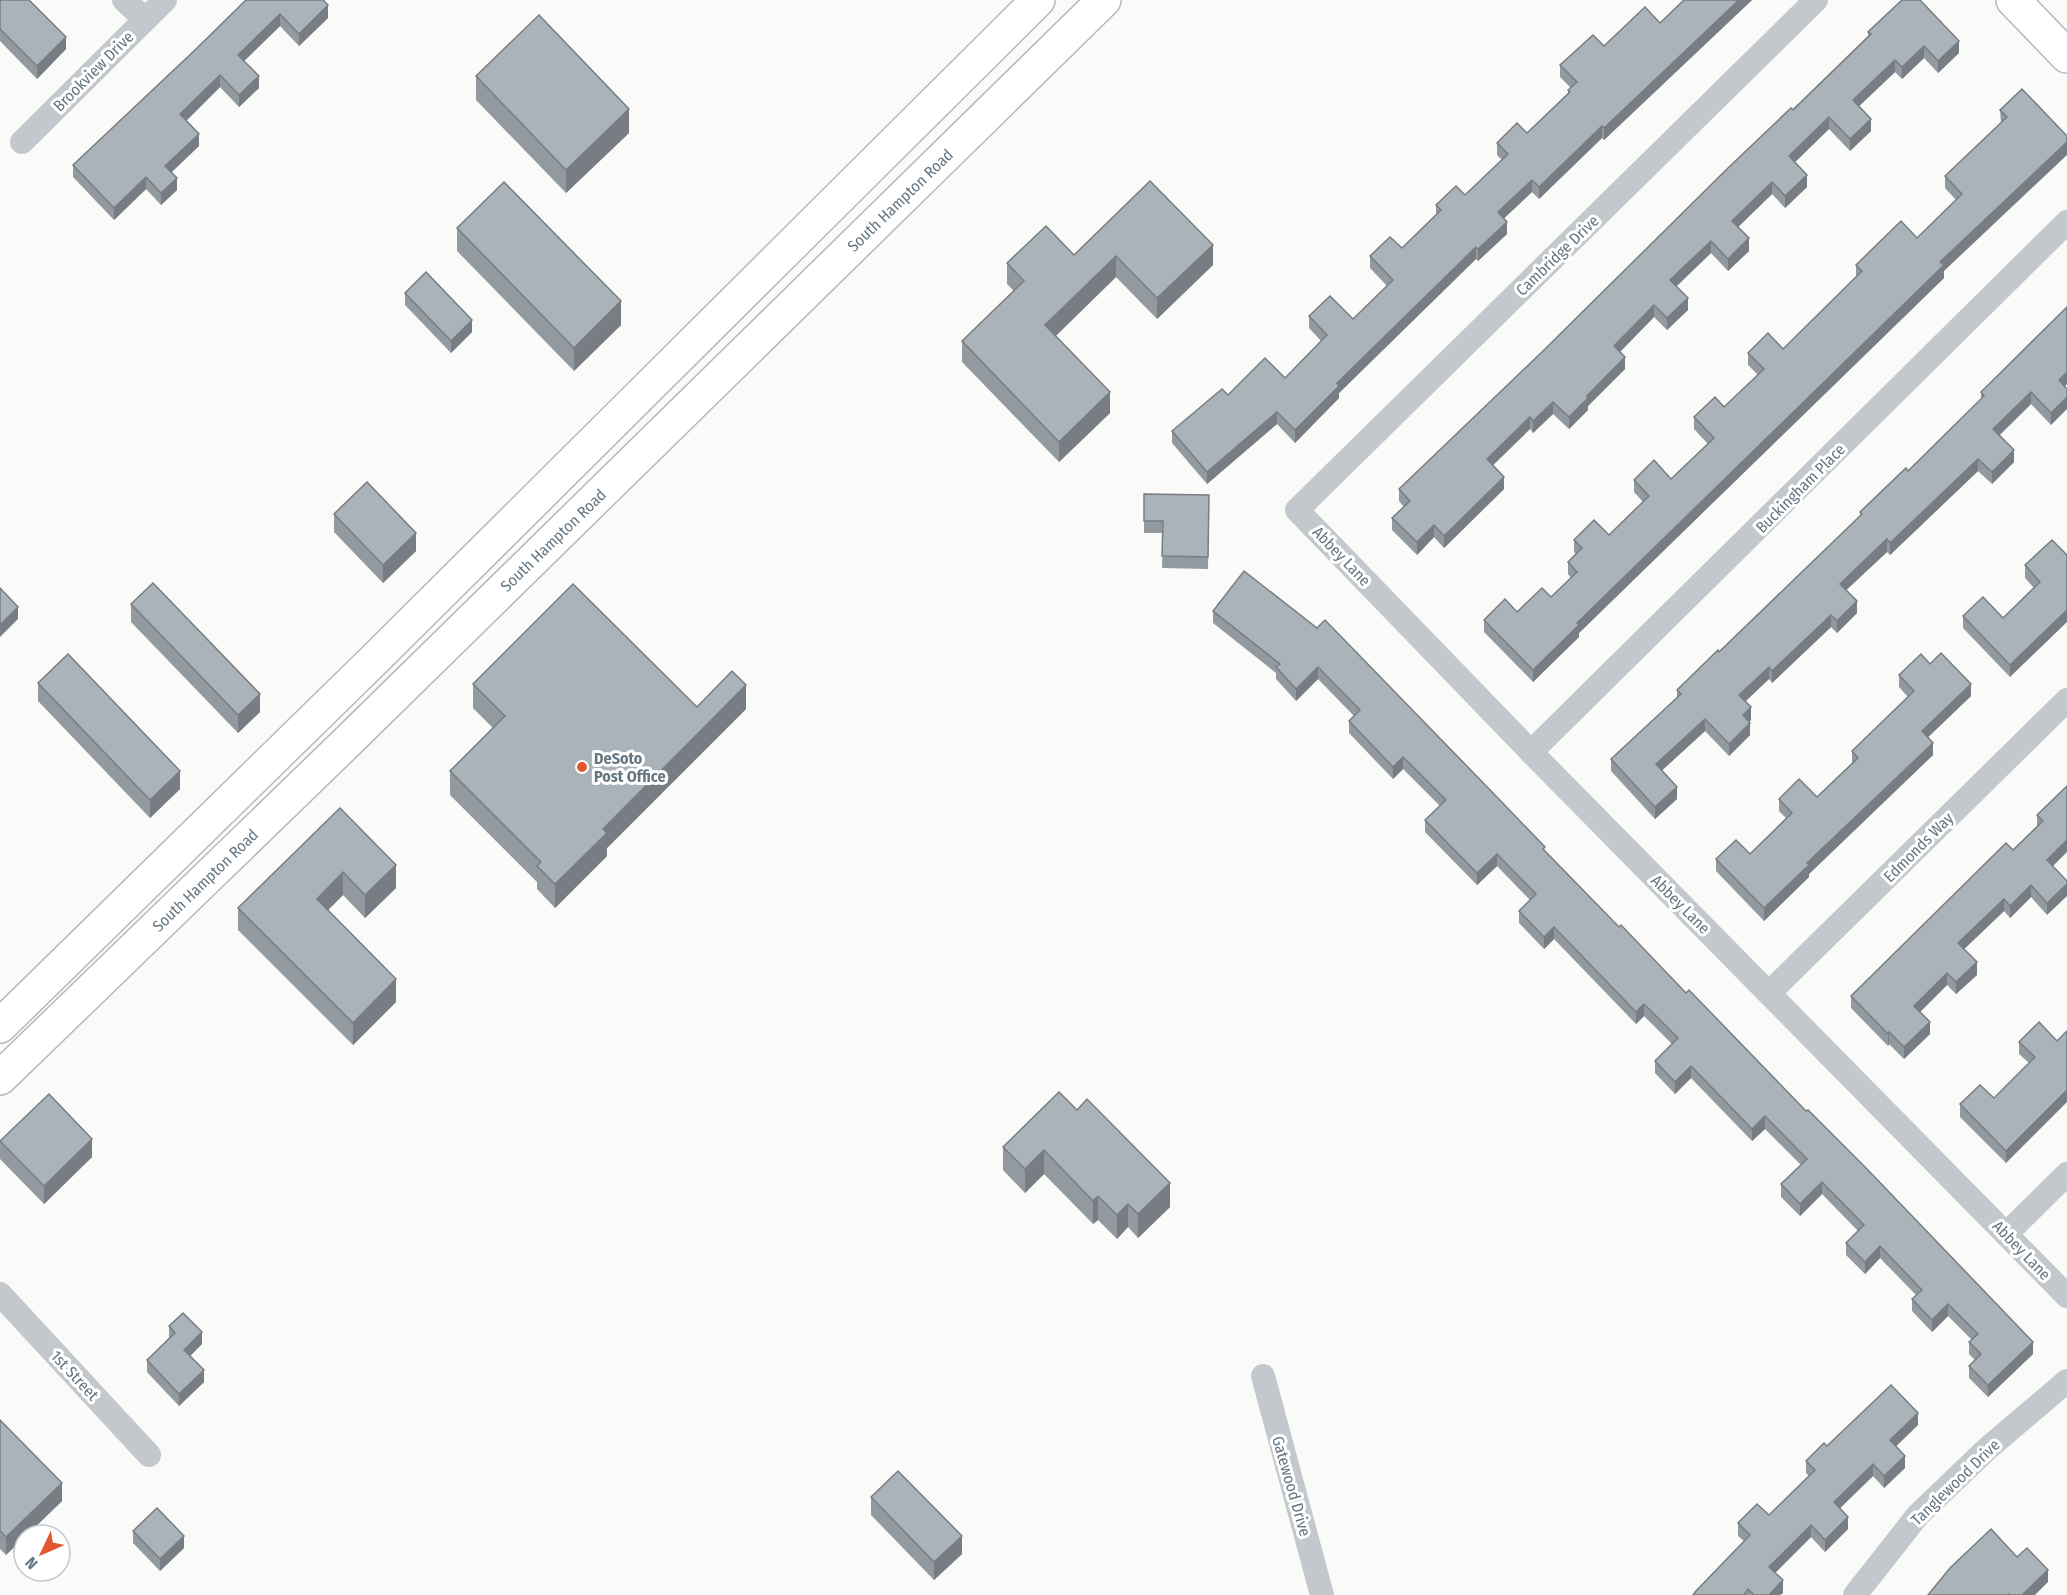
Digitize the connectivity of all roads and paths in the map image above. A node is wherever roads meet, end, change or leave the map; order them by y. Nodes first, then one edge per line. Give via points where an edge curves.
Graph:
1 (123, 0) edge
2 (165, 0) edge
3 (1038, 0) edge
4 (1104, 0) edge
5 (1816, 0) edge
6 (2013, 0) edge
7 (145, 19) junction
8 (2067, 56) edge
9 (22, 142) dead end
10 (2067, 222) edge
11 (760, 276) junction
12 (790, 308) junction
13 (601, 434) junction
14 (631, 464) junction
15 (1297, 510) joint
16 (2067, 700) edge
17 (316, 717) junction
18 (344, 745) junction
19 (1532, 752) junction
20 (166, 864) junction
21 (193, 892) junction
22 (1769, 993) junction
23 (0, 1026) edge
24 (0, 1078) edge
25 (2067, 1174) edge
26 (2006, 1234) junction
27 (0, 1294) edge
28 (2067, 1296) edge
29 (1263, 1377) dead end
30 (2067, 1381) edge
31 (149, 1455) dead end
32 (1322, 1595) edge
33 (1855, 1595) edge

1 - 7 street
2 - 7 street, Brookview Drive
3 - 11 main road
4 - 12 main road, South Hampton Road
5 - 15 street, Cambridge Drive
6 - 8 main road
7 - 9 street, Brookview Drive
10 - 19 street, Buckingham Place
11 - 12 main road
11 - 13 main road
12 - 14 main road, South Hampton Road
13 - 14 main road
13 - 17 main road
14 - 18 main road, South Hampton Road
15 - 19 street, Abbey Lane
16 - 22 street, Edmonds Way
17 - 18 main road
17 - 20 main road
18 - 21 main road, South Hampton Road
19 - 22 street, Abbey Lane
20 - 21 main road
20 - 23 main road
21 - 24 main road, South Hampton Road
22 - 26 street, Abbey Lane
25 - 26 street
26 - 28 street, Abbey Lane
27 - 31 street, 1st Street
29 - 32 street, Gatewood Drive
30 - 33 street, Tanglewood Drive via 1918,1515

